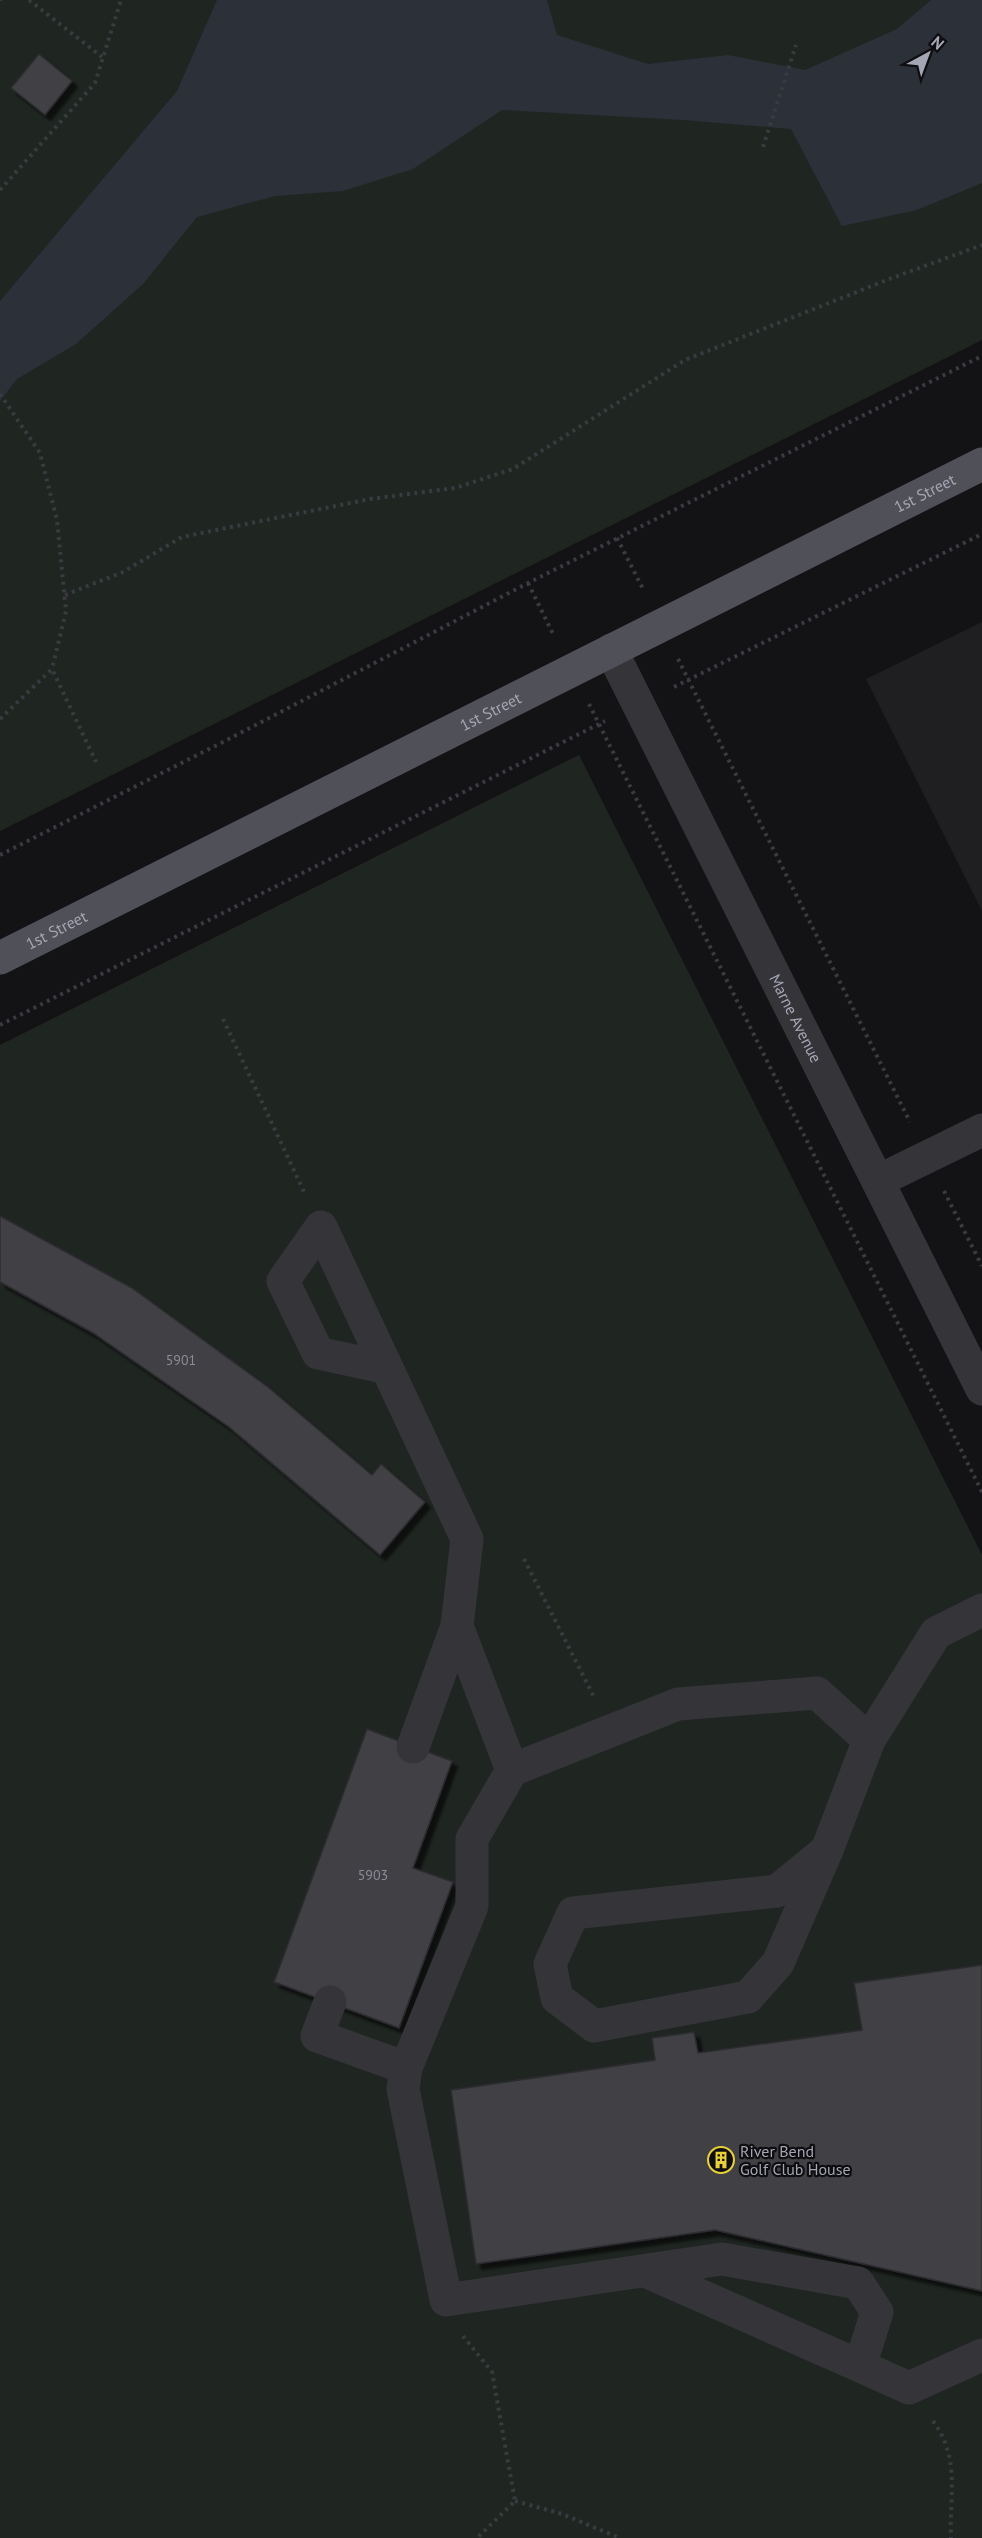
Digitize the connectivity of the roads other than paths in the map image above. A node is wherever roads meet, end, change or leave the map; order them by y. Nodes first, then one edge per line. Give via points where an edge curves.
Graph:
1 (982, 464) edge
2 (611, 650) junction
3 (0, 958) edge
4 (982, 1130) edge
5 (878, 1181) junction
6 (387, 1368) junction
7 (982, 1389) edge
8 (982, 1610) edge
9 (457, 1626) junction
10 (868, 1740) junction
11 (413, 1747) dead end
12 (512, 1770) junction
13 (826, 1850) junction
14 (330, 2002) dead end
15 (406, 2068) junction
16 (645, 2271) junction
17 (982, 2355) edge
18 (860, 2366) junction

1 - 2 main road, 1st Street
2 - 3 main road, 1st Street
2 - 5 street, Marne Avenue
4 - 5 street
5 - 7 street, Marne Avenue
6 - 6 street via 318,1353 283,1281 321,1227
6 - 9 street via 468,1539
8 - 10 street via 936,1633
9 - 11 street
9 - 12 street
10 - 12 street via 817,1693 678,1704
10 - 13 street
12 - 15 street via 472,1839 472,1906
13 - 13 street via 777,1891 573,1913 550,1964 557,1998 594,2026 748,1997 778,1963
14 - 15 street via 317,2036
15 - 16 street via 403,2089 446,2300
16 - 18 street
16 - 18 street via 722,2259 858,2283 877,2312
17 - 18 street via 909,2388

